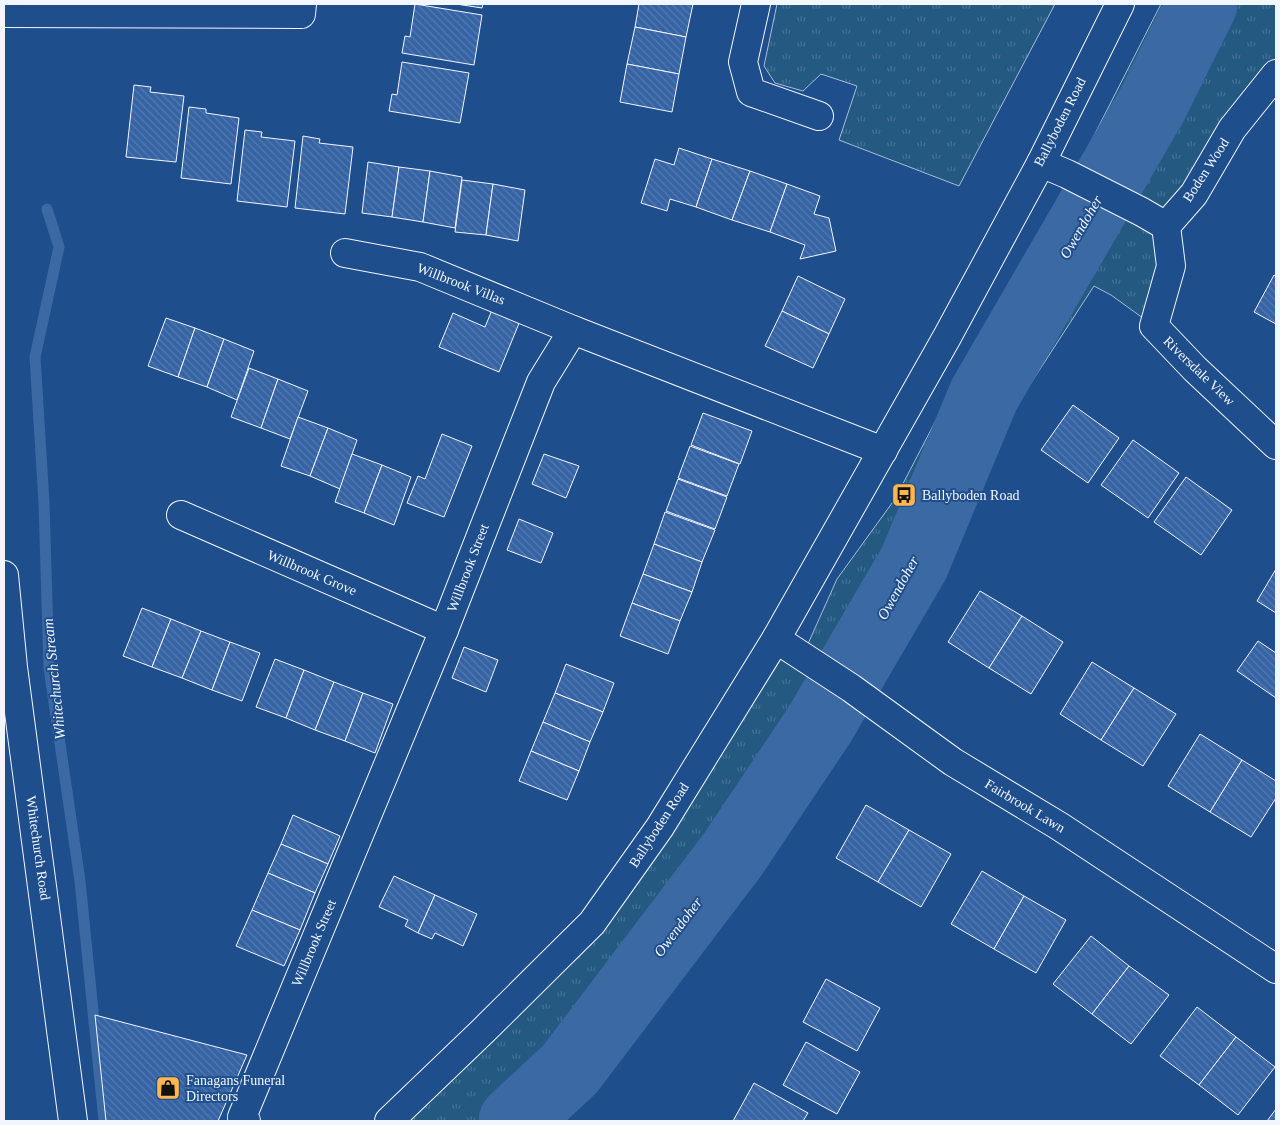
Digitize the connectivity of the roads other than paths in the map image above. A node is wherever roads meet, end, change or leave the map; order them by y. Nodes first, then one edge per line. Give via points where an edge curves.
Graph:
1 (302, 4) edge
2 (756, 4) edge
3 (1120, 4) edge
4 (4, 13) edge
5 (1276, 74) edge
6 (819, 116) dead end
7 (1041, 163) junction
8 (1166, 226) junction
9 (345, 253) dead end
10 (573, 330) junction
11 (1276, 445) edge
12 (884, 451) junction
13 (181, 516) dead end
14 (4, 575) edge
15 (444, 630) junction
16 (776, 639) junction
17 (1276, 969) edge
18 (243, 1120) edge
19 (73, 1121) edge
20 (389, 1121) edge

1 - 4 street via 301,14
2 - 6 street via 743,62 751,92
3 - 7 street, Ballyboden Road
5 - 8 street, Boden Wood via 1232,129 1194,194
7 - 8 street
7 - 12 street, Ballyboden Road
8 - 11 street, Riversdale View via 1172,266 1154,326
9 - 10 street, Willbrook Villas via 420,266
10 - 12 street
10 - 15 street, Willbrook Street via 541,382
12 - 16 street, Ballyboden Road
13 - 15 street, Willbrook Grove
14 - 19 street, Whitechurch Road via 13,667
15 - 18 street, Willbrook Street
16 - 17 street, Fairbrook Lawn via 953,762 1059,826
16 - 20 street, Ballyboden Road via 660,827 592,924

